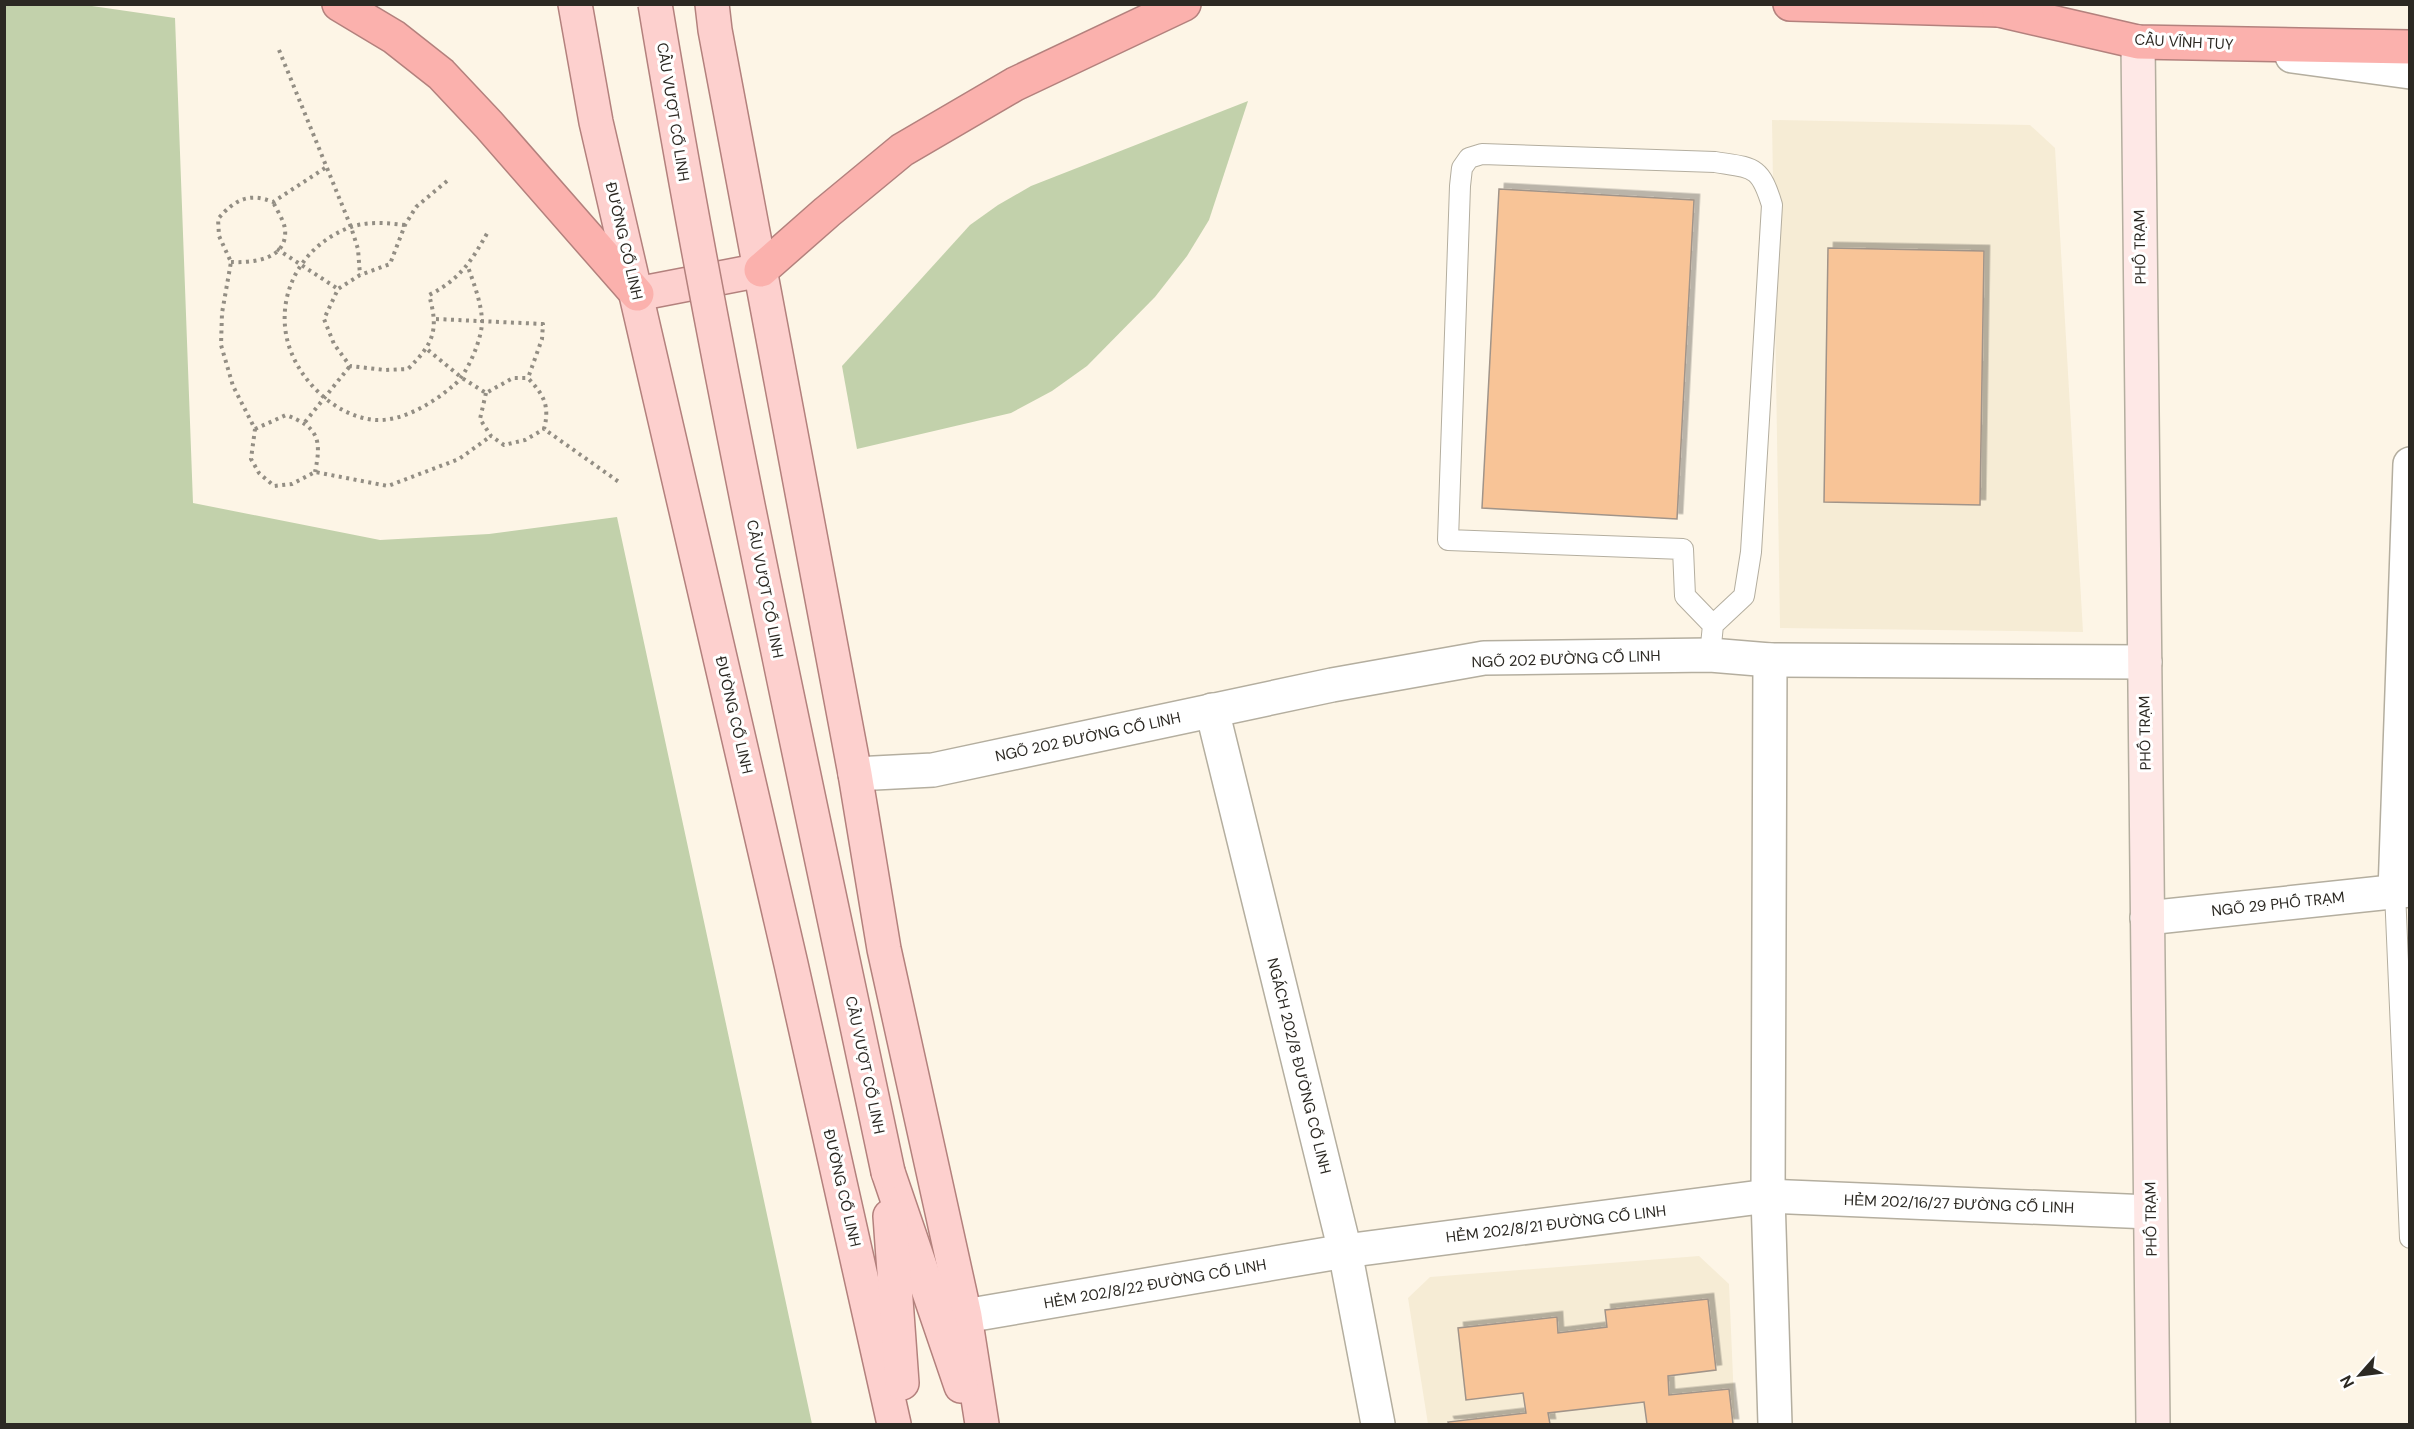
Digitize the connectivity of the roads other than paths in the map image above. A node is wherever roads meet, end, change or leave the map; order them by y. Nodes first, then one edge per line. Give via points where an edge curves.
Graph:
1 (339, 4) edge
2 (575, 4) edge
3 (655, 4) edge
4 (712, 4) edge
5 (1185, 4) edge
6 (1790, 4) edge
7 (2036, 4) edge
8 (1999, 10) junction
9 (2138, 42) junction
10 (2200, 45) junction
11 (2409, 47) edge
12 (2409, 72) edge
13 (761, 270) junction
14 (637, 294) junction
15 (2409, 464) edge
16 (1711, 640) junction
17 (1770, 660) junction
18 (2145, 662) junction
19 (1212, 710) junction
20 (855, 774) junction
21 (2402, 891) edge
22 (2147, 918) junction
23 (888, 1172) junction
24 (1768, 1196) junction
25 (2151, 1212) junction
26 (2409, 1239) edge
27 (1345, 1251) junction
28 (965, 1316) junction
29 (894, 1425) edge
30 (904, 1425) edge
31 (974, 1425) edge
32 (982, 1425) edge
33 (1378, 1425) edge
34 (1775, 1425) edge
35 (2153, 1425) edge

1 - 14 highway via 394,37 441,74
2 - 14 main road, ĐƯỜNG CỔ LINH via 596,122
3 - 23 main road, CẦU VƯỢT CỔ LINH, bridge via 691,221
4 - 13 main road
5 - 13 highway via 1015,84 902,150
6 - 8 highway
7 - 8 highway
8 - 9 highway, CẦU VĨNH TUY
9 - 10 highway, CẦU VĨNH TUY
9 - 18 street, PHỐ TRẠM
10 - 11 highway, CẦU VĨNH TUY
10 - 12 street
13 - 14 main road
13 - 20 main road
14 - 29 main road, ĐƯỜNG CỔ LINH
15 - 21 street
16 - 16 lane via 1744,596 1751,552 1772,205 1765,181 1751,168 1715,162 1482,154 1469,158 1462,168 1460,186 1448,540 1683,549 1685,596
16 - 17 street, NGÕ 202 ĐƯỜNG CỔ LINH
16 - 19 street, NGÕ 202 ĐƯỜNG CỔ LINH via 1484,658
17 - 18 street, NGÕ 202 ĐƯỜNG CỔ LINH
17 - 24 street
18 - 22 street, PHỐ TRẠM
19 - 20 street, NGÕ 202 ĐƯỜNG CỔ LINH via 933,770
19 - 27 street, NGÁCH 202/8 ĐƯỜNG CỔ LINH
20 - 28 main road via 884,949
21 - 22 street, NGÕ 29 PHỐ TRẠM
21 - 26 lane
22 - 25 street, PHỐ TRẠM
23 - 30 main road, CẦU VƯỢT CỔ LINH
23 - 31 main road, CẦU VƯỢT CỔ LINH
24 - 25 street, HẺM 202/16/27 ĐƯỜNG CỔ LINH
24 - 27 street, HẺM 202/8/21 ĐƯỜNG CỔ LINH
24 - 34 street
25 - 35 street, PHỐ TRẠM
27 - 28 street, HẺM 202/8/22 ĐƯỜNG CỔ LINH
27 - 33 street, NGÁCH 202/8 ĐƯỜNG CỔ LINH
28 - 32 main road

